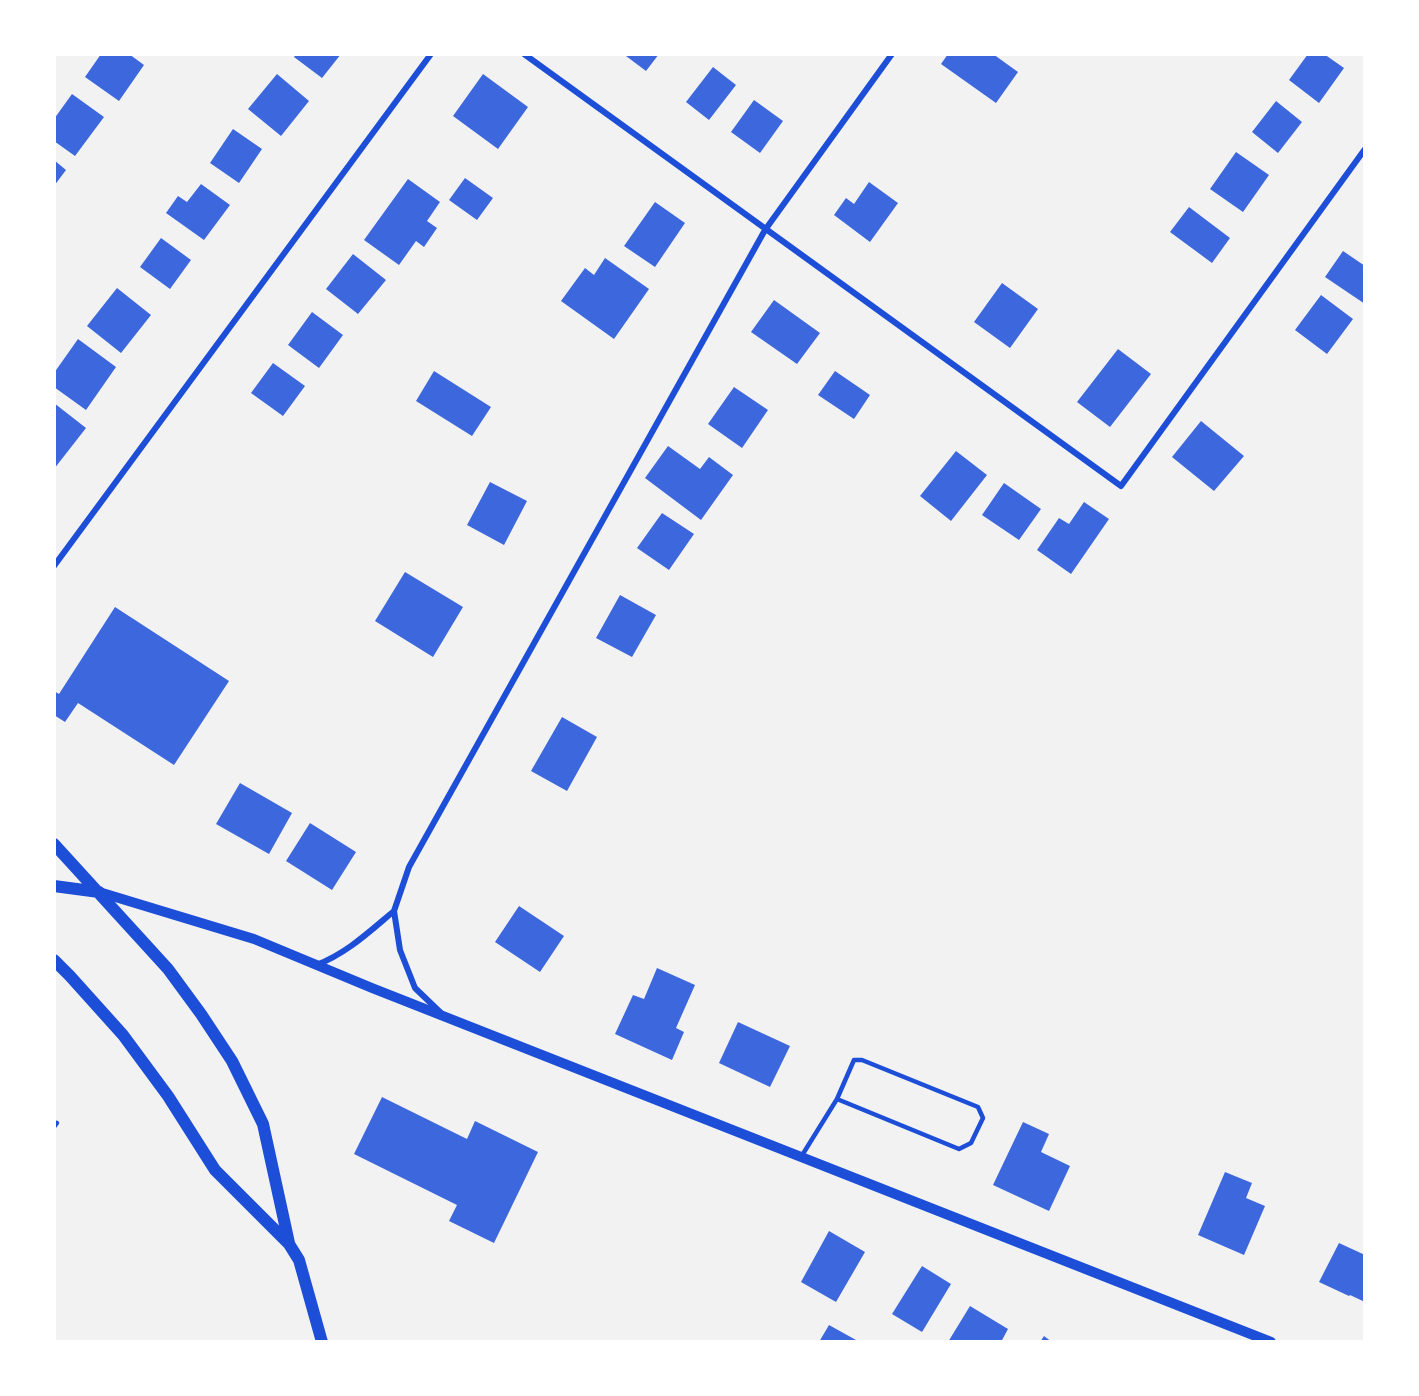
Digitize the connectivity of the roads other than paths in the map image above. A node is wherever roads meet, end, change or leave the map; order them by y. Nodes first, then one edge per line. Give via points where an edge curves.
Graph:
1 (431, 54) edge
2 (524, 54) edge
3 (892, 54) edge
4 (1365, 149) edge
5 (765, 230) junction
6 (54, 566) edge
7 (54, 844) edge
8 (54, 886) edge
9 (99, 892) junction
10 (394, 911) junction
11 (54, 960) edge
12 (316, 965) junction
13 (445, 1016) junction
14 (837, 1099) junction
15 (801, 1157) junction
16 (289, 1244) junction
17 (322, 1342) edge
18 (1271, 1342) edge

1 - 6 street
2 - 5 street
3 - 5 street
4 - 5 street via 1121,486
5 - 10 street via 409,867
7 - 9 main road
8 - 9 main road
9 - 12 street via 254,939
9 - 16 main road via 168,969 232,1061 264,1124
10 - 12 street via 358,941
10 - 13 street via 400,950 415,988
11 - 16 main road via 123,1035 215,1170
12 - 13 street
13 - 15 street
14 - 14 lane via 959,1149 970,1143 983,1118 978,1107 862,1060 855,1060 851,1066
14 - 15 lane
15 - 18 street
16 - 17 main road via 299,1260

